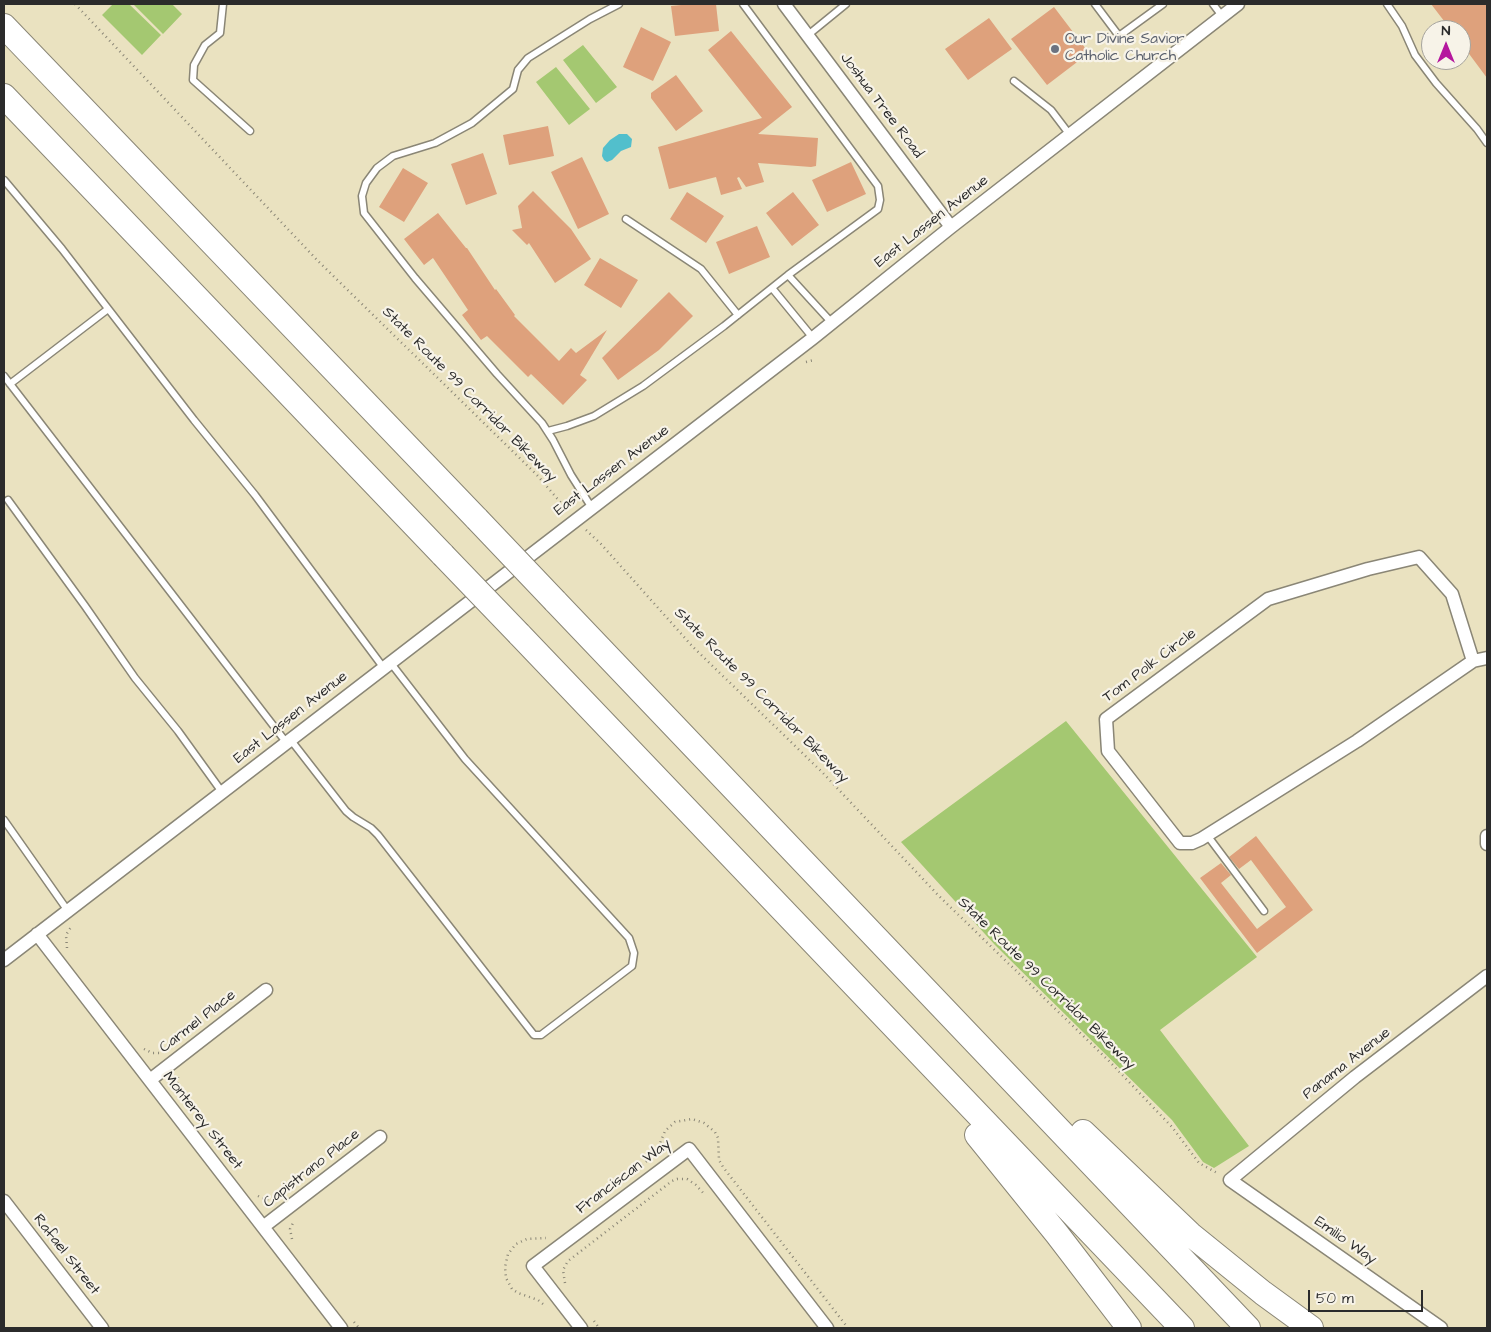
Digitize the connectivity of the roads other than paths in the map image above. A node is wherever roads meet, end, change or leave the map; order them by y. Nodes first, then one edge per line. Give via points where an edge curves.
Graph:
1 (223, 4) edge
2 (619, 4) edge
3 (744, 4) edge
4 (784, 4) edge
5 (846, 4) edge
6 (1095, 4) edge
7 (1163, 4) edge
8 (1213, 4) edge
9 (1238, 4) edge
10 (1387, 4) edge
11 (1222, 16) junction
12 (4, 26) edge
13 (808, 35) junction
14 (1014, 81) dead end
15 (4, 96) edge
16 (250, 131) dead end
17 (1070, 135) junction
18 (1487, 143) edge
19 (4, 180) edge
20 (626, 218) dead end
21 (951, 227) junction
22 (788, 275) junction
23 (772, 288) junction
24 (108, 309) junction
25 (738, 314) junction
26 (832, 323) junction
27 (813, 338) junction
28 (4, 376) edge
29 (10, 384) junction
30 (548, 431) junction
31 (8, 500) dead end
32 (592, 508) junction
33 (1487, 658) edge
34 (1473, 661) junction
35 (387, 665) junction
36 (288, 741) junction
37 (222, 792) junction
38 (4, 820) edge
39 (1207, 835) junction
40 (1487, 836) edge
41 (1487, 844) edge
42 (68, 911) junction
43 (1264, 911) dead end
44 (37, 934) junction
45 (4, 960) edge
46 (1487, 976) edge
47 (266, 990) dead end
48 (912, 1047) junction
49 (1009, 1076) junction
50 (150, 1080) junction
51 (380, 1137) dead end
52 (1230, 1180) joint
53 (4, 1201) edge
54 (263, 1227) junction
55 (102, 1328) edge
56 (341, 1328) edge
57 (580, 1328) edge
58 (827, 1328) edge
59 (1129, 1328) edge
60 (1182, 1328) edge
61 (1248, 1328) edge
62 (1311, 1328) edge
63 (1441, 1328) edge

1 - 16 lane via 220,33 205,45 194,65 192,80
2 - 30 lane via 590,18 528,58 518,70 513,89 472,123 435,143 393,156 377,168 366,183 362,196 364,213 415,278
3 - 22 lane via 878,186 878,209
4 - 13 street, Joshua Tree Road
5 - 13 lane
6 - 7 lane via 1119,36
8 - 11 lane
9 - 11 street, East Lassen Avenue
10 - 18 lane via 1420,62
11 - 17 street, East Lassen Avenue
12 - 49 highway, bridge
13 - 21 street, Joshua Tree Road
14 - 17 lane via 1051,110
15 - 48 highway, bridge
17 - 21 street, East Lassen Avenue
19 - 24 lane
20 - 25 lane via 701,268
21 - 26 street, East Lassen Avenue
22 - 23 lane
22 - 26 lane
23 - 25 lane
23 - 27 lane
24 - 29 lane
24 - 35 lane
25 - 30 lane via 643,386 594,416
26 - 27 street, East Lassen Avenue
27 - 32 street, East Lassen Avenue
28 - 29 lane
29 - 36 lane
30 - 32 lane
31 - 37 lane via 135,678
32 - 35 street, East Lassen Avenue
33 - 34 street, Tom Polk Circle
34 - 39 street, Tom Polk Circle via 1357,740
34 - 39 street, Tom Polk Circle via 1452,594 1419,557 1268,599 1106,719 1108,751 1180,843 1192,843
35 - 36 street, East Lassen Avenue
35 - 36 lane via 465,759 628,938 634,952 632,966 541,1035 534,1035 378,835 346,811
36 - 37 street, East Lassen Avenue
37 - 42 street, East Lassen Avenue
38 - 42 lane
39 - 43 lane
40 - 41 street
42 - 44 street, East Lassen Avenue
44 - 45 street, East Lassen Avenue
44 - 50 street, Monterey Street
46 - 52 street, Panama Avenue via 1355,1077
47 - 50 street, Carmel Place
48 - 59 highway
48 - 60 highway
49 - 61 highway
49 - 62 highway via 1031,1082 1190,1234
50 - 54 street, Monterey Street
51 - 54 street, Capistrano Place
52 - 63 street, Emilio Way
53 - 55 street, Rafael Street
54 - 56 street, Monterey Street
57 - 58 street, Franciscan Way via 533,1266 689,1149

